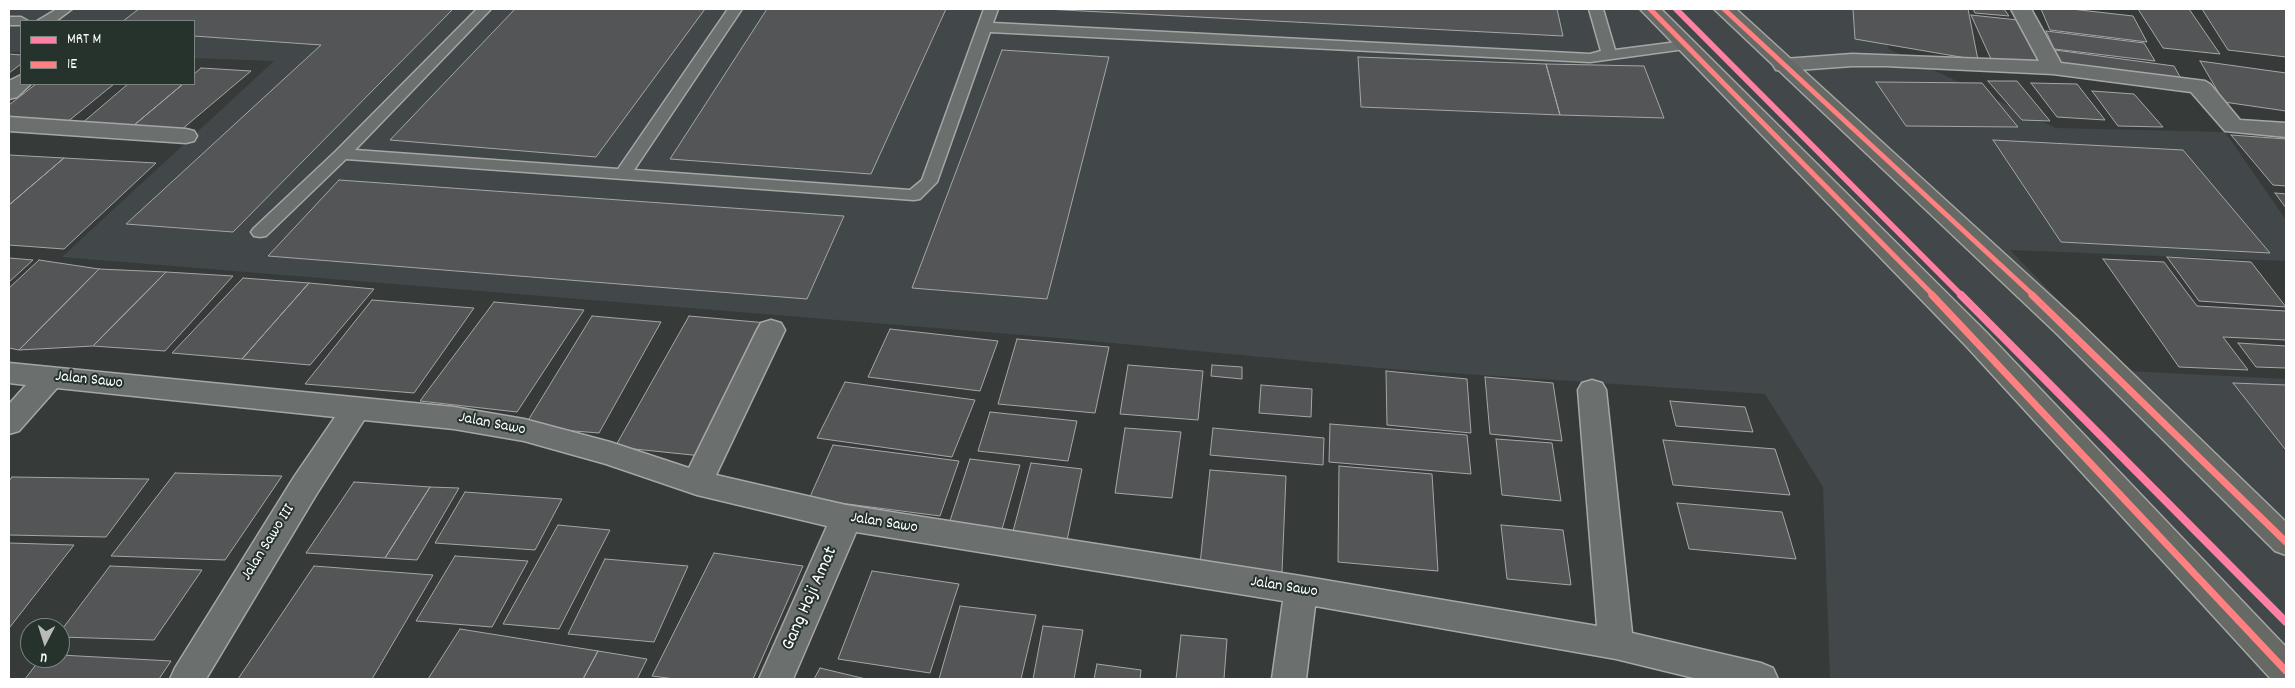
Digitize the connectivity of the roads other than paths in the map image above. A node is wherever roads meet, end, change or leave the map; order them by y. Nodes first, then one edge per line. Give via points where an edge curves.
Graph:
1 (65, 9) edge
2 (484, 9) edge
3 (735, 9) edge
4 (991, 9) edge
5 (1596, 9) edge
6 (1650, 9) edge
7 (1724, 9) edge
8 (2021, 9) edge
9 (47, 20) edge
10 (984, 27) junction
11 (1685, 45) junction
12 (1606, 55) junction
13 (1784, 65) junction
14 (2053, 68) junction
15 (20, 83) edge
16 (9, 92) edge
17 (9, 124) edge
18 (2286, 130) edge
19 (186, 136) dead end
20 (342, 154) junction
21 (622, 175) junction
22 (260, 232) dead end
23 (771, 330) dead end
24 (9, 373) edge
25 (50, 377) junction
26 (1592, 390) dead end
27 (356, 408) junction
28 (9, 423) edge
29 (698, 483) junction
30 (846, 518) junction
31 (2286, 540) edge
32 (1301, 590) junction
33 (1616, 644) junction
34 (2286, 671) edge
35 (187, 679) edge
36 (776, 679) edge
37 (1289, 679) edge
38 (1761, 679) edge

1 - 9 lane
2 - 20 lane
3 - 21 lane
4 - 10 lane
5 - 12 lane via 1608,46
6 - 11 main road
7 - 13 main road
8 - 14 street
10 - 12 lane via 1590,58
10 - 21 lane via 929,182 914,196
11 - 12 lane
11 - 34 main road via 1977,340
13 - 14 street via 1885,60
13 - 31 main road via 2066,326
14 - 18 street via 2197,86 2233,126
15 - 16 street
17 - 19 street
20 - 21 lane
20 - 22 lane
23 - 29 street
24 - 25 street, Jalan Sawo
25 - 27 street, Jalan Sawo
25 - 28 street
26 - 33 street
27 - 29 street, Jalan Sawo via 454,418 524,430
27 - 35 street, Jalan Sawo III
29 - 30 street, Jalan Sawo
30 - 32 street, Jalan Sawo
30 - 36 street, Gang Haji Amat
32 - 33 street, Jalan Sawo
32 - 37 street
33 - 38 street, Jalan Sawo

